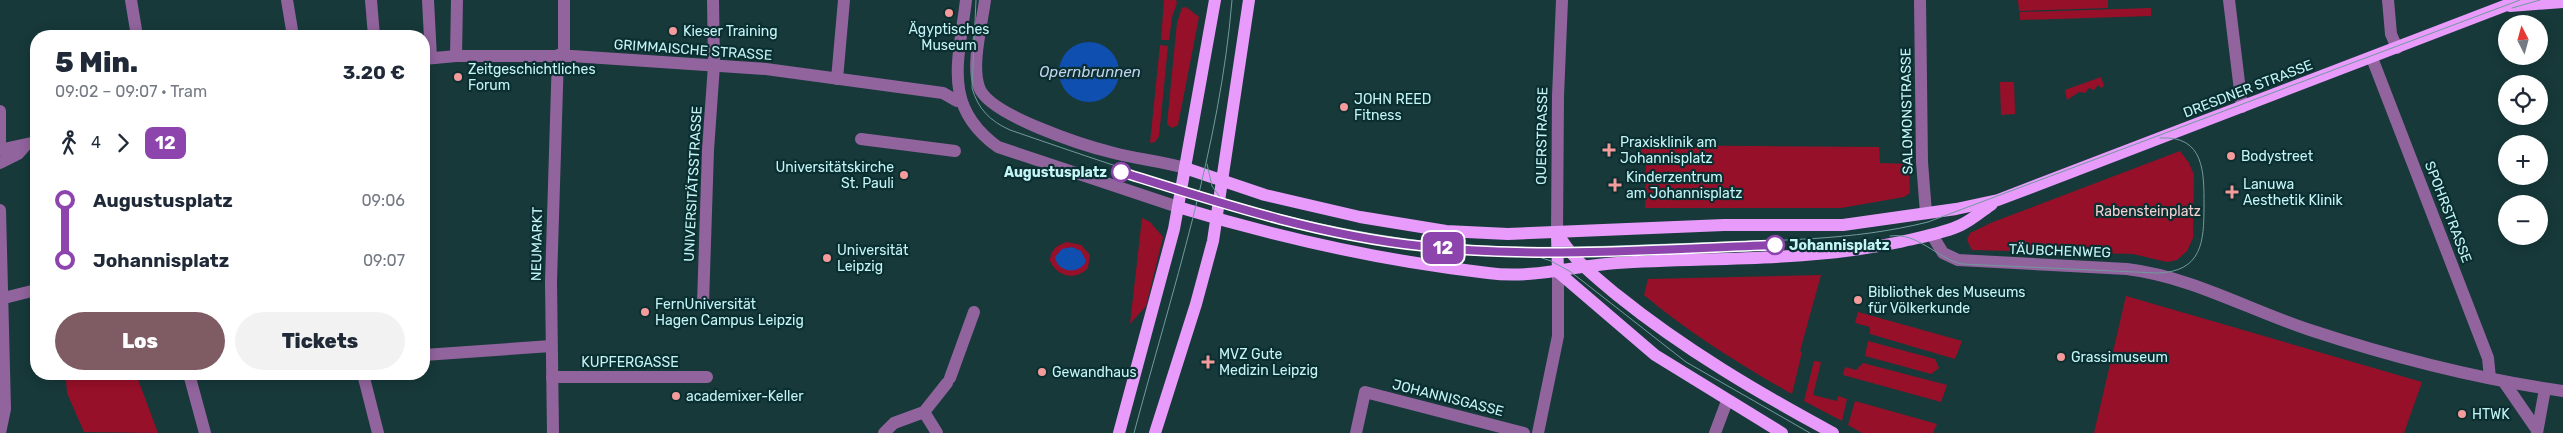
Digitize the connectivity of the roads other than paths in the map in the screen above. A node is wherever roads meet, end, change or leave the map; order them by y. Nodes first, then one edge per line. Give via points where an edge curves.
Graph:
1 (131, 0) edge
2 (287, 0) edge
3 (372, 0) edge
4 (428, 0) edge
5 (457, 0) edge
6 (564, 0) edge
7 (713, 0) edge
8 (844, 0) edge
9 (966, 0) edge
10 (985, 0) edge
11 (1249, 0) edge
12 (1562, 0) edge
13 (1920, 0) edge
14 (2229, 0) edge
15 (2388, 0) edge
16 (2520, 0) edge
17 (2563, 2) edge
18 (1214, 5) edge
19 (2508, 6) junction
20 (136, 30) edge
21 (292, 30) edge
22 (374, 30) edge
23 (428, 30) edge
24 (2397, 48) junction
25 (561, 55) junction
26 (456, 56) junction
27 (430, 58) edge
28 (2372, 58) junction
29 (714, 65) junction
30 (837, 79) junction
31 (957, 101) dead end
32 (2242, 107) junction
33 (0, 111) edge
34 (861, 139) dead end
35 (0, 143) edge
36 (30, 143) edge
37 (30, 144) edge
38 (0, 150) edge
39 (955, 151) dead end
40 (0, 163) edge
41 (1185, 168) junction
42 (1222, 181) junction
43 (1998, 200) junction
44 (1178, 207) junction
45 (0, 210) edge
46 (1927, 217) junction
47 (1216, 218) junction
48 (1557, 232) junction
49 (1932, 235) junction
50 (1585, 268) junction
51 (1558, 272) junction
52 (30, 291) edge
53 (2, 298) edge
54 (703, 304) dead end
55 (974, 312) dead end
56 (551, 346) junction
57 (430, 355) edge
58 (552, 376) junction
59 (707, 377) dead end
60 (2490, 378) junction
61 (191, 380) edge
62 (365, 380) edge
63 (2504, 382) junction
64 (2545, 389) junction
65 (2563, 391) edge
66 (1727, 401) junction
67 (924, 412) junction
68 (2537, 432) edge
69 (0, 433) edge
70 (205, 433) edge
71 (378, 433) edge
72 (553, 433) edge
73 (884, 433) edge
74 (937, 433) edge
75 (1120, 433) edge
76 (1155, 433) edge
77 (1356, 433) edge
78 (1524, 433) edge
79 (1538, 433) edge
80 (1715, 433) edge
81 (1782, 433) edge
82 (1833, 433) edge

1 - 20 street
2 - 21 street
3 - 22 street
4 - 23 street
5 - 26 street
6 - 25 street, NEUMARKT
7 - 29 street, UNIVERSITÄTSSTRASSE
8 - 30 street
9 - 44 street via 958,57 958,93 971,122 998,147
10 - 41 street via 977,72 978,85 985,98 1001,110 1053,133 1114,153
11 - 42 main road
12 - 48 street, QUERSTRASSE
13 - 46 street, SALOMONSTRASSE via 1922,162
14 - 32 street
15 - 24 street
16 - 19 main road, DRESDNER STRASSE
17 - 19 main road, DRESDNER STRASSE
18 - 41 main road
19 - 24 main road, DRESDNER STRASSE
24 - 28 main road, DRESDNER STRASSE
25 - 26 street, GRIMMAISCHE STRASSE
25 - 29 street, GRIMMAISCHE STRASSE
25 - 56 street, NEUMARKT via 556,109
26 - 27 street, GRIMMAISCHE STRASSE
28 - 32 main road, DRESDNER STRASSE
28 - 60 street, SPOHRSTRASSE via 2488,358
29 - 30 street, GRIMMAISCHE STRASSE
29 - 54 street, UNIVERSITÄTSSTRASSE
30 - 31 street, GRIMMAISCHE STRASSE via 943,93
32 - 43 main road, DRESDNER STRASSE
33 - 35 street
34 - 39 street
36 - 38 street
37 - 40 street
41 - 42 main road
41 - 44 main road
42 - 47 main road
42 - 48 main road via 1264,195 1397,225 1475,232
43 - 46 main road, DRESDNER STRASSE
43 - 49 main road, DRESDNER STRASSE via 1962,224
44 - 47 main road
44 - 75 main road
45 - 53 street
46 - 48 main road via 1826,226 1724,225
46 - 49 main road, TÄUBCHENWEG
47 - 51 main road via 1289,238 1417,263 1517,276
47 - 76 main road via 1196,304
48 - 50 main road
48 - 51 main road, QUERSTRASSE
49 - 50 main road, DRESDNER STRASSE via 1818,255 1615,263
49 - 60 street, TÄUBCHENWEG via 1943,253 1958,260 2127,269 2162,275 2308,330 2408,360
50 - 51 main road
50 - 82 main road via 1674,338 1731,377
51 - 66 main road via 1655,355
51 - 79 street via 1557,344
52 - 53 street
53 - 69 street via 5,409
55 - 67 street via 949,380
56 - 57 street
56 - 58 street, NEUMARKT
58 - 59 street, KUPFERGASSE
58 - 72 street, NEUMARKT
60 - 63 street, TÄUBCHENWEG
61 - 70 street
62 - 71 street
63 - 64 street, TÄUBCHENWEG
63 - 68 street
64 - 65 street
64 - 68 street
66 - 80 street
66 - 81 main road
67 - 73 street via 894,423
67 - 74 street
77 - 78 street, JOHANNISGASSE via 1365,392

